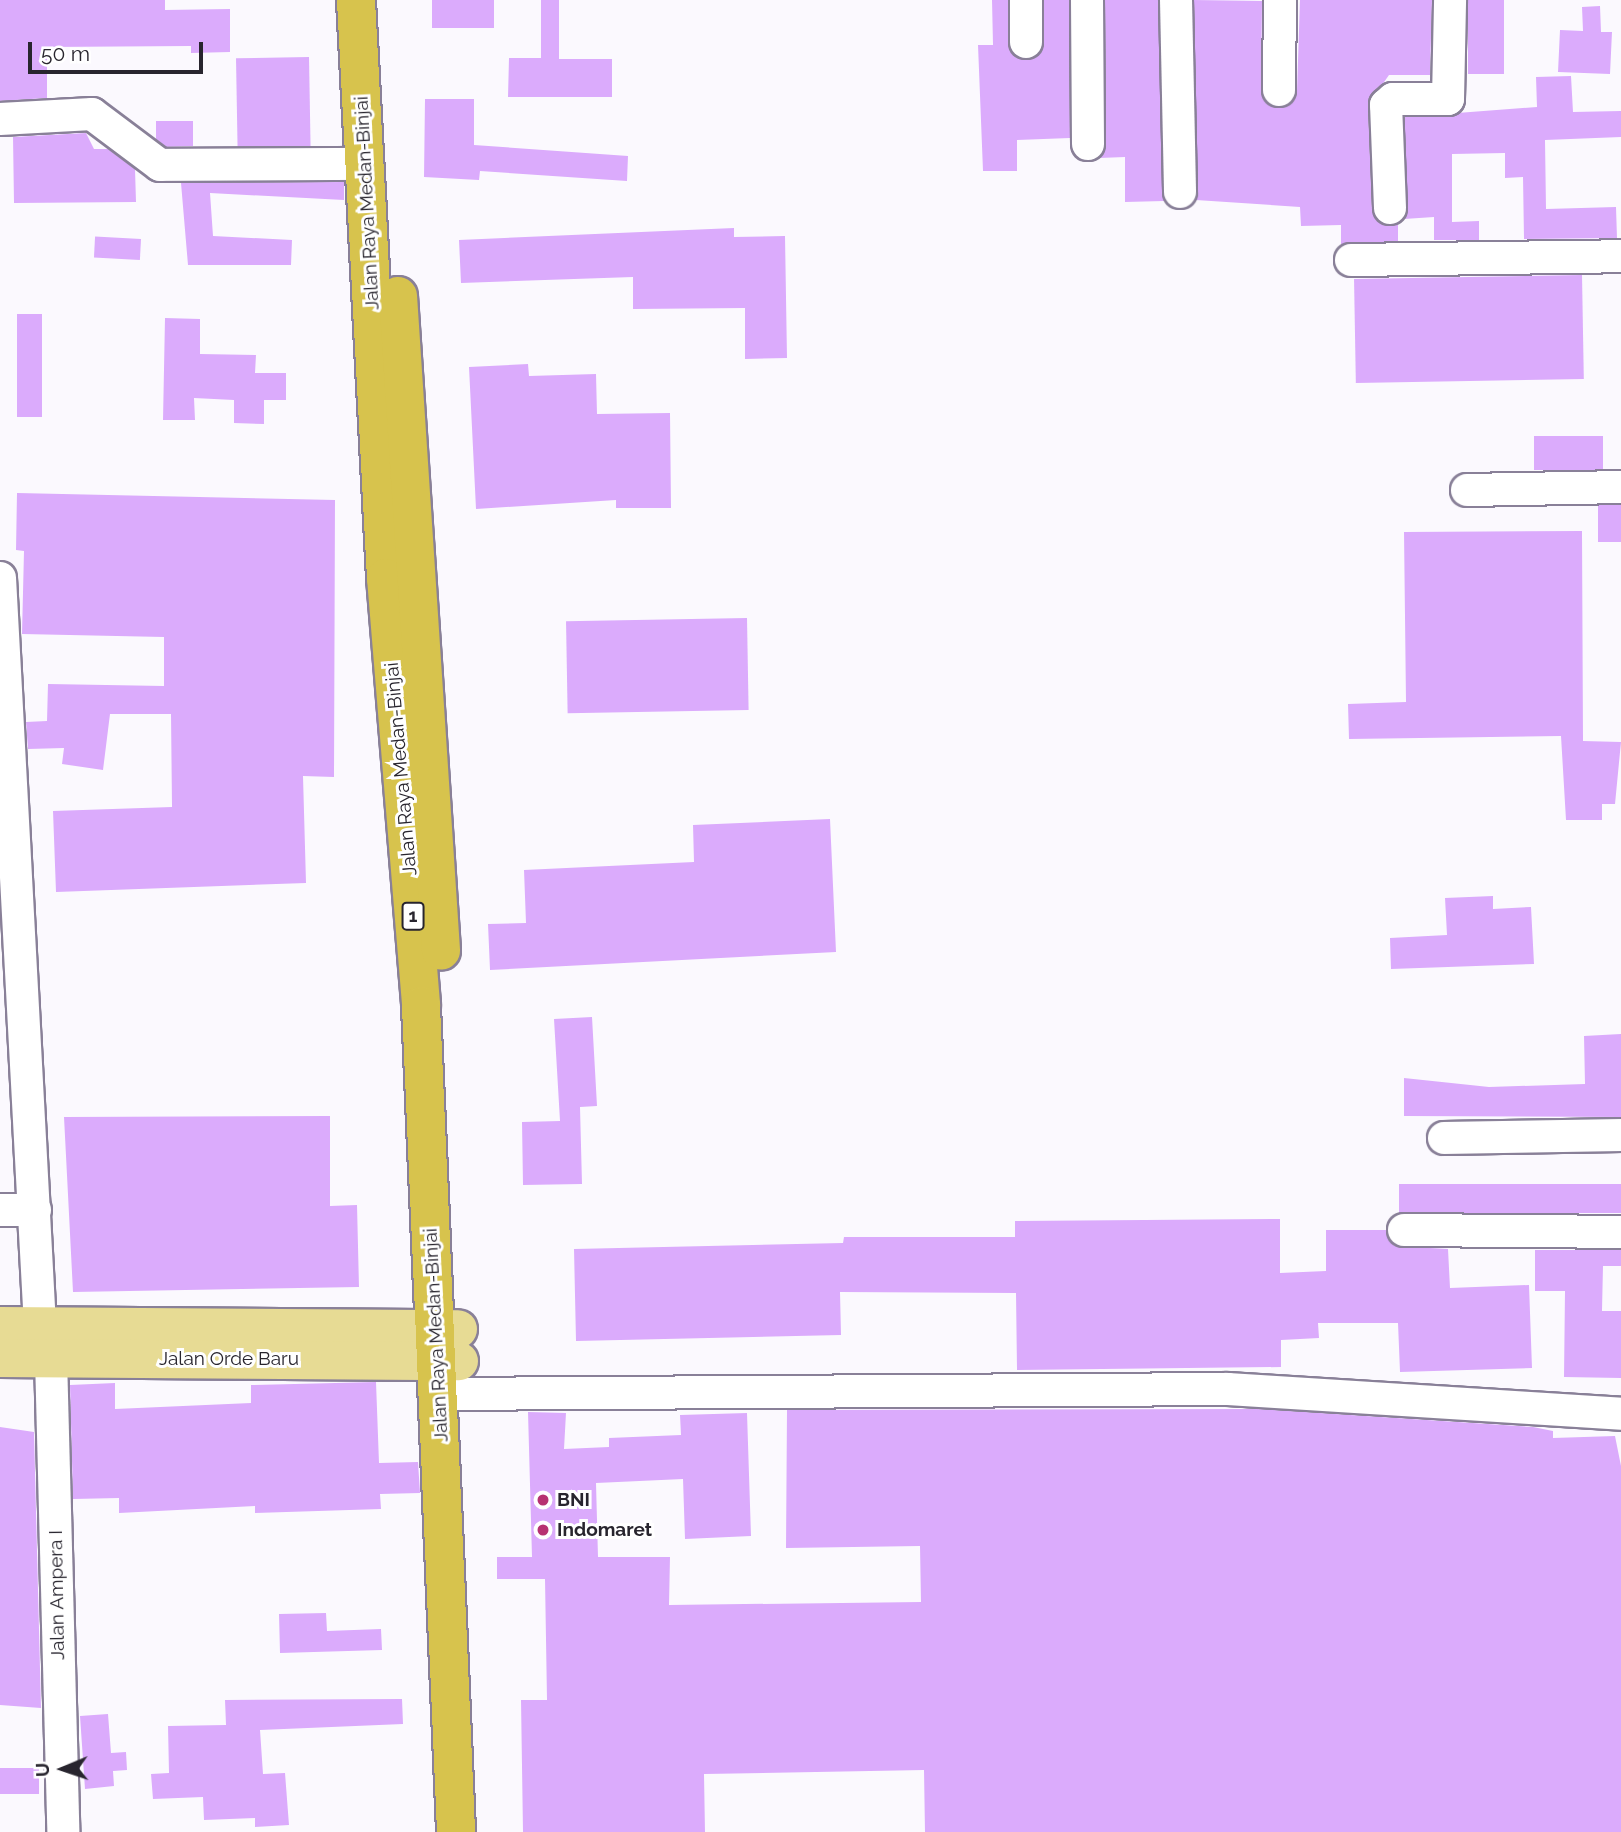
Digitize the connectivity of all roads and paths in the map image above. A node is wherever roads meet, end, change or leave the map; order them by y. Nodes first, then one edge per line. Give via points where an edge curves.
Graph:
1 (356, 0) edge
2 (381, 0) edge
3 (1026, 0) edge
4 (1087, 0) edge
5 (1176, 0) edge
6 (1280, 0) edge
7 (1450, 0) edge
8 (1026, 42) dead end
9 (1279, 90) dead end
10 (0, 120) edge
11 (1087, 144) dead end
12 (373, 146) junction
13 (1180, 192) dead end
14 (1390, 208) dead end
15 (1621, 256) edge
16 (1351, 260) dead end
17 (1621, 487) edge
18 (1467, 490) dead end
19 (0, 578) edge
20 (6, 793) edge
21 (10, 935) edge
22 (13, 1004) edge
23 (1621, 1135) edge
24 (1444, 1138) dead end
25 (0, 1210) edge
26 (35, 1210) junction
27 (1404, 1230) dead end
28 (1621, 1232) edge
29 (0, 1326) edge
30 (46, 1342) junction
31 (0, 1358) edge
32 (448, 1361) junction
33 (1614, 1419) edge
34 (63, 1832) edge
35 (456, 1832) edge
36 (477, 1832) edge

1 - 12 highway, Jalan Raya Medan-Binjai / 1
2 - 12 highway, Jalan Raya Medan-Binjai / 1
3 - 8 street
4 - 11 street
5 - 13 street
6 - 9 street
7 - 14 street via 1448,99 1393,99 1386,105
10 - 12 street via 92,114 160,164
12 - 32 highway, Jalan Raya Medan-Binjai / 1 via 437,865
15 - 16 street
17 - 18 street
19 - 20 street, Jalan Ampera I
20 - 21 street, Jalan Ampera I
21 - 22 street, Jalan Ampera I
22 - 26 street, Jalan Ampera I
23 - 24 street
25 - 26 street
26 - 30 street, Jalan Ampera I
27 - 28 street
29 - 30 main road, Jalan Orde Baru
30 - 31 main road, Jalan Orde Baru
30 - 32 main road, Jalan Orde Baru
30 - 34 street, Jalan Ampera I
32 - 33 street via 1228,1389
32 - 35 highway, Jalan Raya Medan-Binjai / 1
32 - 36 highway, Jalan Raya Medan-Binjai / 1

